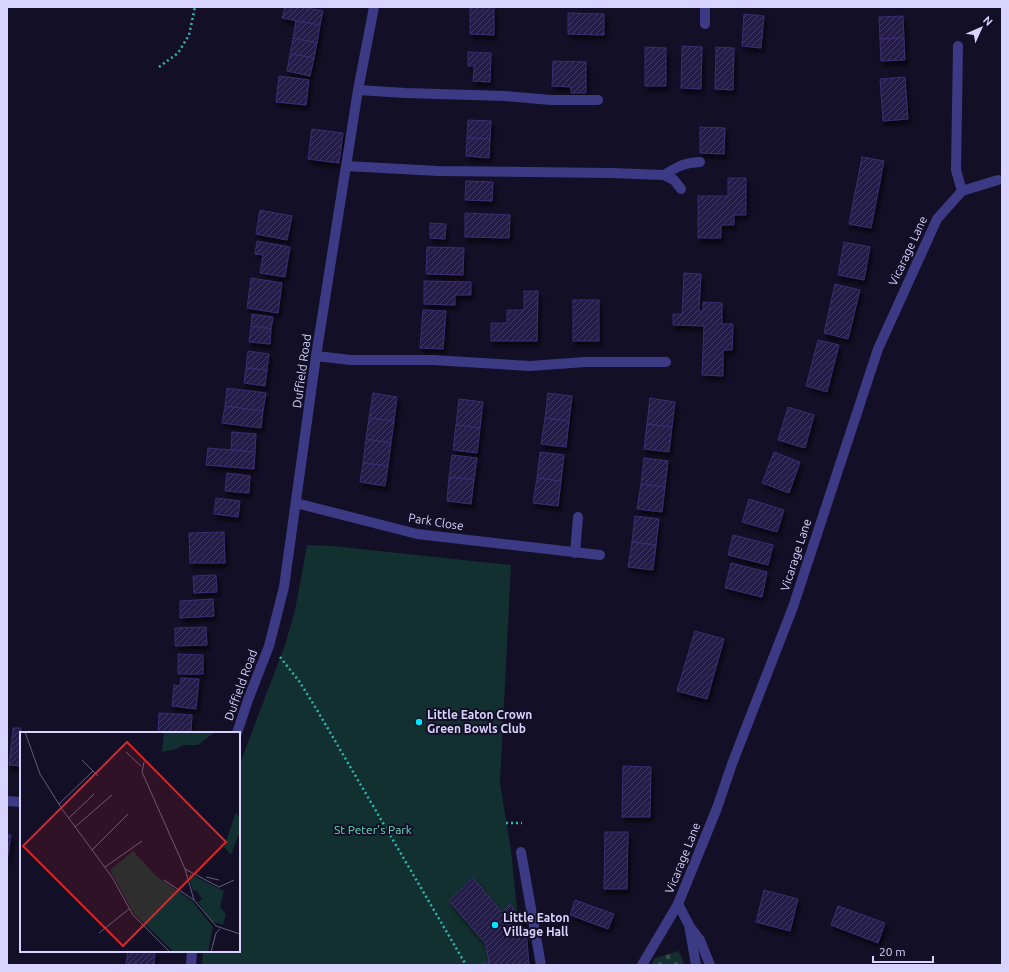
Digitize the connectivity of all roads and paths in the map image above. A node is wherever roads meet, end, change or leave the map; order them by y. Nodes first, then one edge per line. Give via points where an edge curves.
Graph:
1 (195, 7) edge
2 (374, 7) edge
3 (705, 7) edge
4 (705, 24) dead end
5 (958, 46) dead end
6 (158, 67) dead end
7 (358, 90) junction
8 (598, 100) dead end
9 (700, 162) dead end
10 (346, 166) junction
11 (664, 176) junction
12 (998, 180) dead end
13 (681, 189) dead end
14 (962, 191) junction
15 (316, 356) junction
16 (666, 362) dead end
17 (296, 503) junction
18 (578, 517) dead end
19 (575, 552) junction
20 (600, 555) dead end
21 (269, 646) junction
22 (238, 732) edge
23 (7, 801) edge
24 (20, 802) edge
25 (506, 823) dead end
26 (522, 823) dead end
27 (521, 852) dead end
28 (678, 904) junction
29 (689, 925) junction
30 (192, 952) edge
31 (191, 965) edge
32 (466, 965) edge
33 (541, 965) edge
34 (642, 965) edge
35 (696, 965) edge
36 (710, 965) edge

1 - 6 path via 189,35 178,53
2 - 7 street, Duffield Road
3 - 4 street
5 - 14 street via 956,170
7 - 8 street
7 - 10 street, Duffield Road
9 - 11 street via 678,166
10 - 11 street via 438,171 612,172
10 - 15 street, Duffield Road
11 - 13 street via 674,180
12 - 14 street
14 - 28 street, Vicarage Lane via 937,218 878,348 793,607
15 - 16 street via 351,360 433,360 530,366 586,362
15 - 17 street, Duffield Road
17 - 19 street, Park Close via 417,534
17 - 21 street, Duffield Road via 284,587
18 - 19 street
19 - 20 street, Park Close
21 - 22 street, Duffield Road
21 - 32 path via 286,664 306,693
23 - 24 street
25 - 26 path
27 - 33 street
28 - 29 street
28 - 34 street, Vicarage Lane
29 - 35 street
29 - 36 street via 700,940
30 - 31 street

